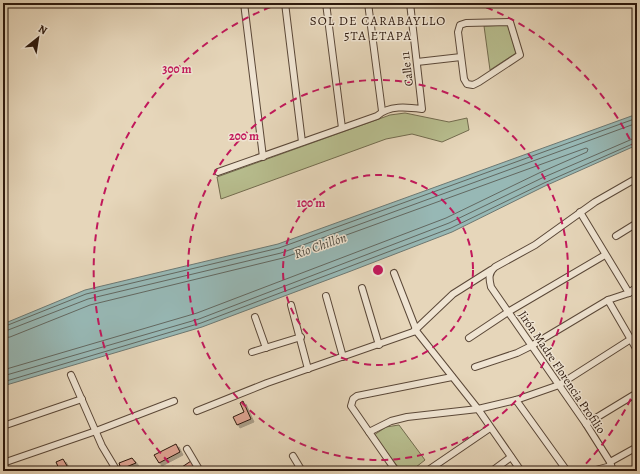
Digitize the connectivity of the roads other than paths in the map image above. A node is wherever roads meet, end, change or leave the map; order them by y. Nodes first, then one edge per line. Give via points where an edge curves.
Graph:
1 (224, 3) edge
2 (244, 3) edge
3 (285, 3) edge
4 (326, 3) edge
5 (368, 3) edge
6 (410, 3) edge
7 (217, 4) edge
8 (461, 57) junction
9 (417, 62) junction
10 (382, 111) junction
11 (342, 128) junction
12 (302, 142) junction
13 (263, 156) junction
14 (218, 172) dead end
15 (637, 178) edge
16 (580, 212) junction
17 (637, 223) edge
18 (616, 236) dead end
19 (605, 255) junction
20 (492, 269) junction
21 (394, 273) dead end
22 (637, 287) edge
23 (362, 288) dead end
24 (628, 293) junction
25 (326, 296) dead end
26 (608, 300) junction
27 (291, 305) dead end
28 (508, 312) junction
29 (255, 317) dead end
30 (417, 330) junction
31 (301, 337) junction
32 (469, 338) dead end
33 (631, 339) junction
34 (379, 345) junction
35 (531, 346) junction
36 (266, 348) junction
37 (637, 350) edge
38 (252, 352) dead end
39 (343, 357) junction
40 (475, 367) dead end
41 (308, 369) junction
42 (71, 375) dead end
43 (452, 377) junction
44 (559, 385) junction
45 (637, 393) edge
46 (82, 399) junction
47 (516, 400) junction
48 (174, 401) dead end
49 (478, 409) junction
50 (197, 411) dead end
51 (586, 424) junction
52 (3, 426) edge
53 (490, 428) junction
54 (96, 431) junction
55 (369, 432) junction
56 (637, 447) edge
57 (187, 449) dead end
58 (293, 456) dead end
59 (511, 457) junction
60 (3, 463) edge
61 (611, 466) edge
62 (117, 471) edge
63 (200, 471) edge
64 (302, 471) edge
65 (396, 471) edge
66 (427, 471) edge
67 (492, 471) edge
68 (521, 471) edge
69 (567, 471) edge
70 (592, 471) edge

1 - 7 street
2 - 13 street
3 - 12 street
4 - 11 street
5 - 10 street
6 - 9 street, Calle 11
8 - 8 street via 465,82 473,85 519,56 511,23 466,23 460,26 458,32
8 - 9 street
9 - 10 street, Calle 11 via 422,109 395,108
10 - 11 street via 376,116
11 - 12 street
12 - 13 street
13 - 14 street
15 - 16 street
16 - 19 street
16 - 20 street via 540,241
17 - 18 street
19 - 24 street
19 - 28 street
20 - 28 street, Jirón Madre Florencia Profilio via 490,287
20 - 30 street via 454,294
21 - 30 street
22 - 24 street
23 - 34 street
24 - 26 street
25 - 39 street
26 - 33 street
26 - 35 street
27 - 31 street
28 - 32 street
28 - 35 street, Jirón Madre Florencia Profilio
29 - 36 street
30 - 34 street
30 - 43 street
31 - 36 street
31 - 41 street
33 - 37 street
33 - 44 street
34 - 39 street
35 - 40 street
35 - 44 street, Jirón Madre Florencia Profilio
36 - 38 street
39 - 41 street
41 - 50 street
42 - 46 street
43 - 49 street
43 - 55 street via 357,396 351,406
44 - 47 street
44 - 51 street, Jirón Madre Florencia Profilio
45 - 51 street
46 - 52 street
46 - 54 street
47 - 49 street
47 - 69 street
48 - 54 street
49 - 53 street
49 - 55 street via 407,417 391,421
51 - 61 street, Jirón Madre Florencia Profilio
53 - 59 street
53 - 66 street
54 - 60 street
54 - 62 street
55 - 65 street
56 - 61 street
57 - 63 street
58 - 64 street
59 - 67 street
59 - 68 street
61 - 70 street

